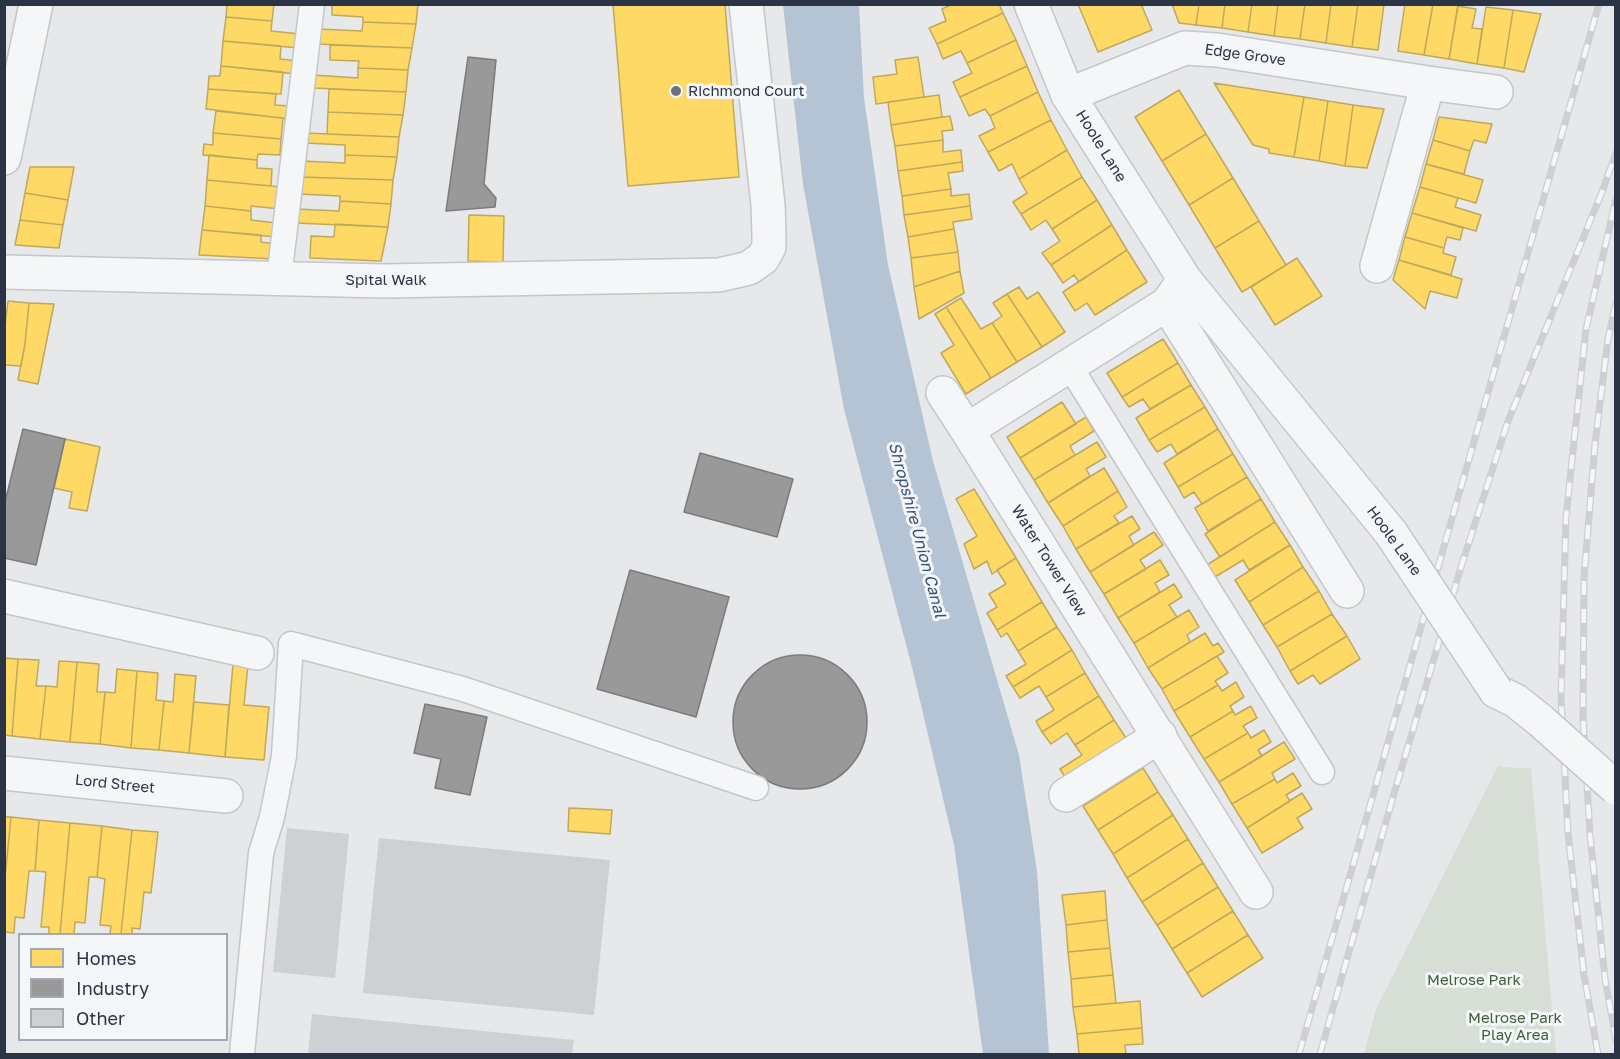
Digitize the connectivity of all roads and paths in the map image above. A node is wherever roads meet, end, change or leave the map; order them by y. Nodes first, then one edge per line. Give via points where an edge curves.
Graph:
1 (36, 4) edge
2 (312, 4) edge
3 (746, 4) edge
4 (1031, 4) edge
5 (1428, 83) junction
6 (1496, 92) dead end
7 (1068, 94) junction
8 (4, 158) edge
9 (1377, 266) dead end
10 (4, 272) edge
11 (279, 278) junction
12 (1176, 292) junction
13 (1069, 365) junction
14 (943, 393) dead end
15 (967, 430) junction
16 (1347, 591) dead end
17 (4, 596) edge
18 (257, 653) dead end
19 (1160, 736) junction
20 (1322, 772) dead end
21 (4, 773) edge
22 (756, 788) dead end
23 (1616, 788) edge
24 (1066, 795) dead end
25 (226, 796) dead end
26 (1256, 892) dead end
27 (242, 1054) edge

1 - 8 street
2 - 11 lane
3 - 11 street, Spital Walk via 769,247 763,258 749,268 719,275 384,281
4 - 7 street, Hoole Lane
5 - 6 street, Edge Grove
5 - 7 street, Edge Grove via 1185,48
5 - 9 street
7 - 12 street, Hoole Lane
10 - 11 street, Spital Walk
12 - 13 street
12 - 16 street, Hoole Lane
12 - 23 street, Hoole Lane, bridge via 1391,532 1496,691 1541,721
13 - 15 street
13 - 20 lane
14 - 15 street, Water Tower View
15 - 19 street, Water Tower View
17 - 18 street
19 - 24 street
19 - 26 street, Water Tower View
21 - 25 street, Lord Street
22 - 27 lane via 463,689 291,644 284,756 261,852

